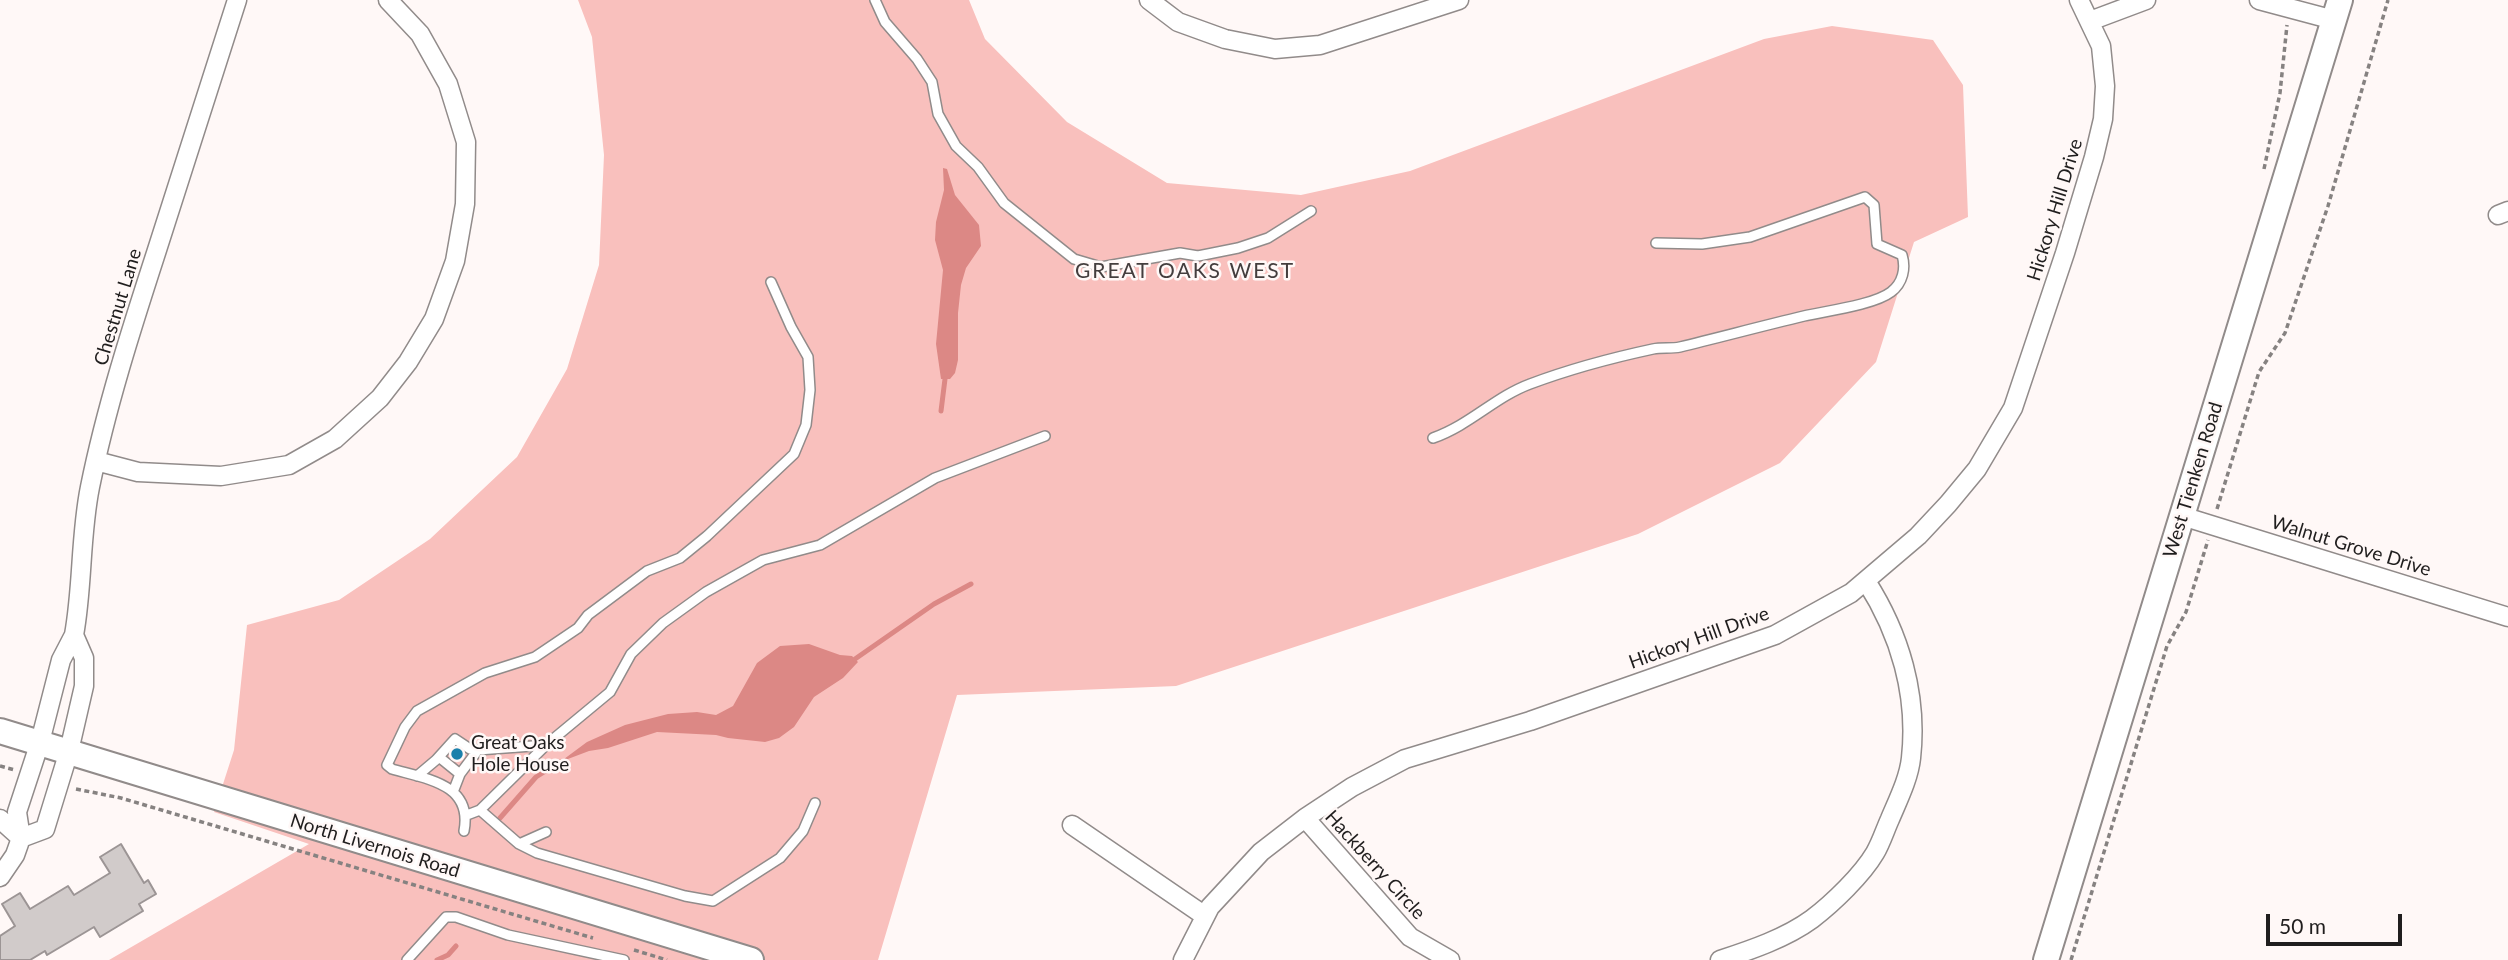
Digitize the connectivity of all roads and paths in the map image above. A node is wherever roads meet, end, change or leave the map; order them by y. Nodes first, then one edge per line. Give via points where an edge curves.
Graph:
1 (237, 0) edge
2 (388, 0) edge
3 (876, 0) edge
4 (1149, 0) edge
5 (1459, 0) edge
6 (2079, 0) edge
7 (2146, 0) edge
8 (2259, 0) edge
9 (2388, 0) edge
10 (2337, 10) edge
11 (2090, 20) junction
12 (1311, 211) dead end
13 (1656, 243) dead end
14 (771, 282) dead end
15 (1045, 436) dead end
16 (1433, 438) dead end
17 (96, 461) junction
18 (2182, 516) junction
19 (2213, 525) junction
20 (1866, 581) junction
21 (2508, 617) edge
22 (74, 635) junction
23 (0, 731) edge
24 (40, 742) junction
25 (546, 745) junction
26 (478, 750) junction
27 (69, 751) junction
28 (439, 757) junction
29 (0, 766) edge
30 (28, 774) junction
31 (460, 774) junction
32 (417, 776) junction
33 (58, 783) junction
34 (453, 792) junction
35 (815, 803) dead end
36 (481, 810) junction
37 (467, 816) junction
38 (1305, 818) junction
39 (0, 819) edge
40 (1072, 825) dead end
41 (464, 831) dead end
42 (546, 832) dead end
43 (21, 838) junction
44 (519, 844) junction
45 (0, 877) edge
46 (1205, 916) junction
47 (602, 940) dead end
48 (628, 948) dead end
49 (1750, 955) edge
50 (407, 960) edge
51 (624, 960) edge
52 (667, 960) edge
53 (751, 960) edge
54 (1183, 960) edge
55 (1450, 960) edge
56 (1720, 960) edge
57 (2046, 960) edge
58 (2071, 960) edge

1 - 17 street, Chestnut Lane via 136,314
2 - 17 street via 419,34 448,84 466,142 465,204 454,261 434,319 408,362 380,398 335,439 289,464 220,476 138,472
3 - 12 lane via 885,22 932,82 938,114 956,146 1004,203 1074,259 1101,267 1180,253 1198,256 1224,251 1268,238
4 - 5 street via 1178,22 1225,39 1275,49 1320,45
6 - 11 street, Hickory Hill Drive
7 - 11 street
8 - 10 street
9 - 19 path via 2328,206 2285,333 2259,372
10 - 18 street, West Tienken Road
11 - 20 street, Hickory Hill Drive via 2101,46 2103,119 2065,253 2012,408 1977,469 1948,504
13 - 16 lane via 1702,244 1750,237 1865,197 1874,205 1877,244 1902,255 1905,265 1890,293 1577,368 1514,390 1469,422
14 - 32 lane via 808,357 806,425 794,454 708,536 680,558 647,571 588,615 578,628 535,657 485,673 417,711 387,765
15 - 25 lane via 935,478 820,545 763,560 706,592 631,653 610,692
17 - 22 street, Chestnut Lane
18 - 19 street, Walnut Grove Drive
18 - 57 street, West Tienken Road
19 - 21 street, Walnut Grove Drive
19 - 58 path via 2186,612 2167,646
20 - 38 street, Hickory Hill Drive via 1775,635 1530,721 1405,759
20 - 49 street via 1902,650 1911,694 1911,760 1902,790 1875,854 1846,888 1812,919
22 - 24 street, Chestnut Lane via 61,660
22 - 27 street, Chestnut Lane via 84,658 84,686
23 - 24 street, North Livernois Road
24 - 27 street, North Livernois Road
24 - 30 street, Chestnut Lane
25 - 26 lane
25 - 36 lane
26 - 28 lane via 455,738
26 - 31 lane
27 - 33 street, Chestnut Lane
27 - 53 street, North Livernois Road
28 - 31 lane
28 - 32 lane
29 - 30 path
30 - 43 street, Chestnut Lane via 17,813
31 - 34 lane
32 - 34 lane
33 - 43 street, Chestnut Lane via 46,829
33 - 47 path
34 - 37 lane
35 - 44 lane via 803,831 780,858 713,901 537,853
36 - 37 lane
36 - 44 lane
37 - 41 lane
38 - 46 street, Hickory Hill Drive via 1261,852
38 - 55 street, Hackberry Circle via 1410,937
39 - 43 street
40 - 46 street
42 - 44 lane
43 - 45 street
46 - 54 street, Hickory Hill Drive
48 - 52 path
49 - 56 street
50 - 51 lane via 446,917 456,917 508,935

